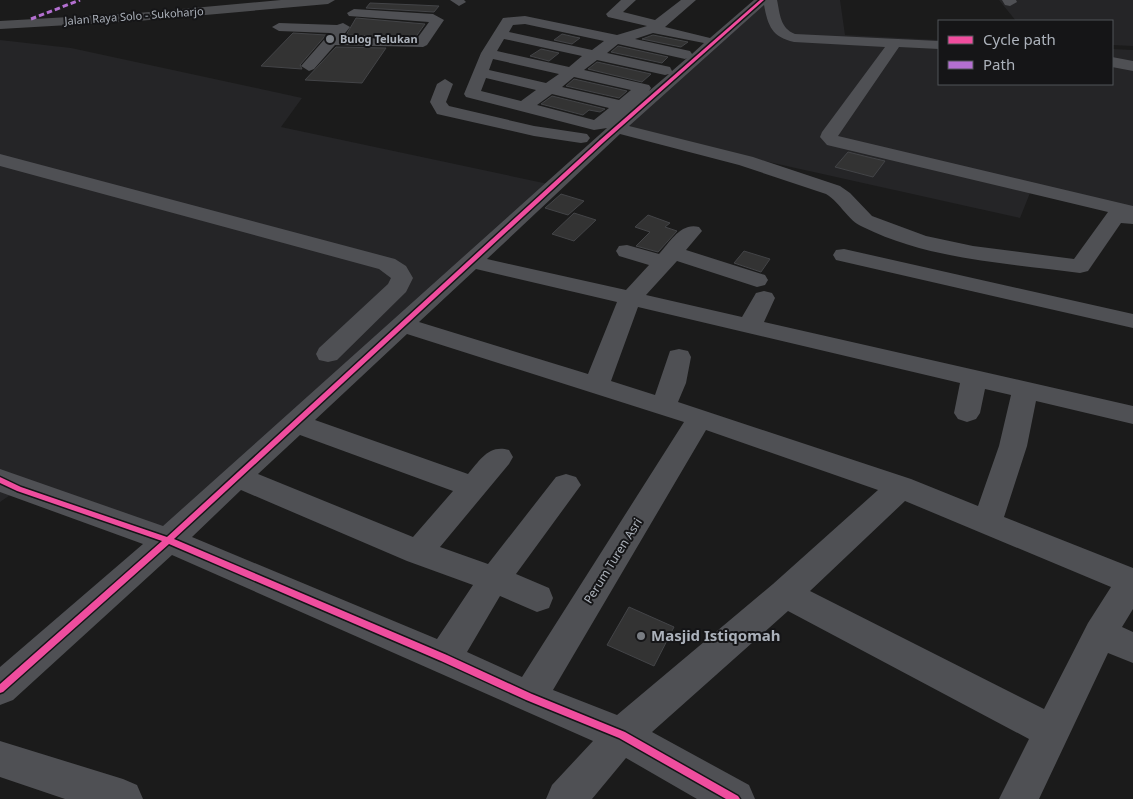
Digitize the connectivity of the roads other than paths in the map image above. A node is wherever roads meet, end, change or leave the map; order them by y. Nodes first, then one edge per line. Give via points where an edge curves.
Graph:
1 (277, 0) edge
2 (328, 0) edge
3 (362, 0) edge
4 (630, 0) edge
5 (689, 0) edge
6 (748, 0) edge
7 (762, 0) edge
8 (770, 0) edge
9 (354, 13) junction
10 (0, 23) edge
11 (279, 27) dead end
12 (656, 27) junction
13 (342, 29) junction
14 (500, 34) junction
15 (704, 39) junction
16 (332, 41) junction
17 (613, 41) junction
18 (895, 43) junction
19 (938, 45) edge
20 (488, 53) junction
21 (685, 54) junction
22 (594, 55) junction
23 (1113, 62) edge
24 (309, 66) dead end
25 (1133, 66) edge
26 (665, 70) junction
27 (480, 72) junction
28 (573, 72) junction
29 (445, 84) dead end
30 (643, 88) junction
31 (549, 89) junction
32 (523, 108) junction
33 (613, 125) junction
34 (0, 160) edge
35 (1133, 212) edge
36 (1133, 218) edge
37 (692, 231) dead end
38 (627, 251) dead end
39 (844, 255) dead end
40 (669, 258) junction
41 (470, 261) junction
42 (1080, 266) junction
43 (630, 299) junction
44 (1060, 305) junction
45 (1133, 322) edge
46 (403, 325) junction
47 (750, 326) junction
48 (328, 354) dead end
49 (679, 357) dead end
50 (974, 379) junction
51 (597, 385) junction
52 (1025, 390) junction
53 (663, 406) junction
54 (967, 413) dead end
55 (1133, 415) edge
56 (698, 421) junction
57 (295, 423) junction
58 (499, 457) dead end
59 (237, 477) junction
60 (566, 485) dead end
61 (474, 487) junction
62 (901, 487) junction
63 (6, 490) edge
64 (987, 523) junction
65 (168, 540) junction
66 (418, 552) junction
67 (494, 579) junction
68 (1133, 582) edge
69 (785, 594) junction
70 (537, 598) dead end
71 (1100, 633) junction
72 (1133, 648) edge
73 (444, 658) junction
74 (0, 689) edge
75 (529, 697) junction
76 (1052, 732) junction
77 (622, 735) junction
78 (0, 759) edge
79 (733, 798) edge
80 (123, 799) edge
81 (566, 799) edge
82 (1019, 799) edge

1 - 10 main road, Jalan Raya Solo - Sukoharjo
2 - 10 main road, Jalan Raya Solo - Sukoharjo via 138,17
3 - 9 street
4 - 12 street via 613,14
5 - 12 street
6 - 15 street
7 - 33 street
8 - 18 street via 777,30 782,36
9 - 13 street
9 - 16 street via 437,20 418,44
11 - 13 street
12 - 15 street
12 - 17 street
13 - 16 street
14 - 17 street via 508,22 517,20
14 - 20 street
14 - 22 street
15 - 21 street
16 - 24 street
17 - 21 street
17 - 22 street
18 - 19 street
18 - 35 street via 831,132 829,137 833,141
20 - 27 street
20 - 28 street
21 - 26 street
22 - 26 street
22 - 28 street
23 - 25 street
26 - 30 street
27 - 31 street
27 - 32 street via 474,95
28 - 30 street
28 - 31 street
29 - 33 street via 438,102 443,110 534,131
30 - 33 street
31 - 32 street
31 - 33 street
32 - 33 street via 594,125
33 - 41 street
33 - 42 street via 746,161 833,190 869,223 915,239
34 - 48 street via 387,264 398,270 402,278 398,287
36 - 42 street via 1116,216
37 - 40 street
38 - 40 street
39 - 44 street
40 - 43 street
40 - 47 street via 761,289
41 - 43 street
41 - 46 street
42 - 44 street
43 - 47 street
43 - 51 street
44 - 45 street
46 - 51 street
46 - 57 street
47 - 50 street
49 - 53 street
50 - 52 street
50 - 54 street
51 - 53 street
52 - 55 street
52 - 64 street via 1013,446
53 - 56 street
56 - 62 street
56 - 75 street, Perum Turen Asri
57 - 59 street
57 - 61 street
58 - 61 street
59 - 65 street
59 - 66 street
60 - 67 street
61 - 66 street
62 - 64 street
62 - 69 street
63 - 65 street
64 - 68 street
65 - 73 street
65 - 74 street
66 - 67 street
67 - 70 street
67 - 73 street
68 - 71 street
69 - 76 street
69 - 77 street
71 - 72 street
71 - 76 street
73 - 75 street
75 - 77 street
76 - 82 street
77 - 79 street
77 - 81 street
78 - 80 street

